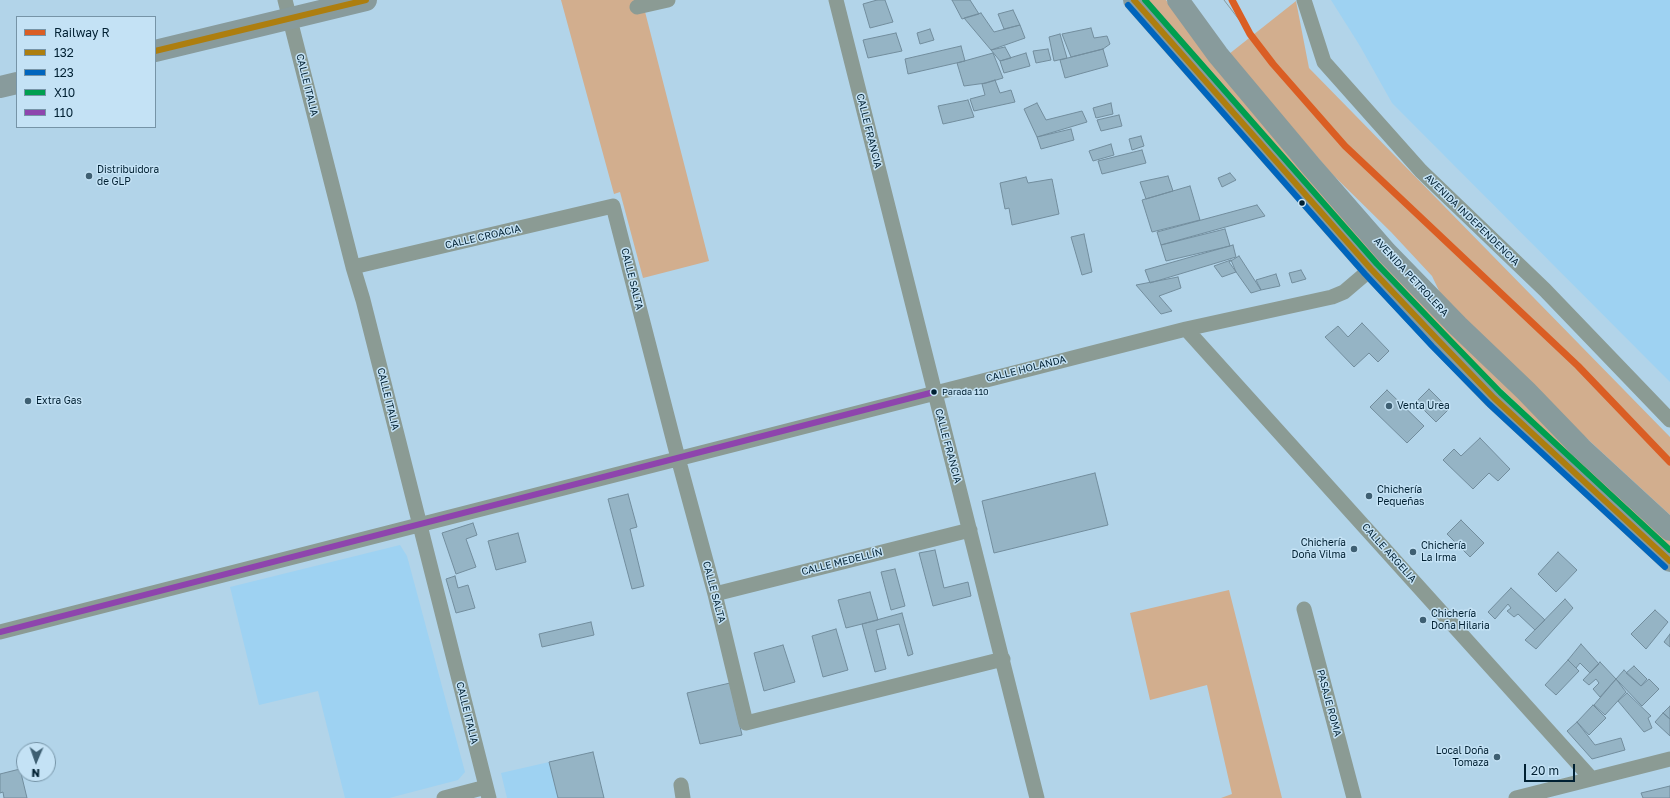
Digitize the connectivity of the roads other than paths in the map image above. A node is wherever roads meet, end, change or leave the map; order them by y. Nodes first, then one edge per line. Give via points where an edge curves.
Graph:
1 (366, 0) edge
2 (668, 0) edge
3 (836, 0) edge
4 (1134, 0) edge
5 (1178, 0) edge
6 (1304, 0) edge
7 (637, 8) dead end
8 (287, 10) edge
9 (156, 51) edge
10 (16, 83) edge
11 (0, 87) edge
12 (614, 206) joint
13 (353, 267) junction
14 (1370, 269) junction
15 (1186, 329) junction
16 (934, 392) junction
17 (1670, 420) edge
18 (678, 458) junction
19 (420, 525) junction
20 (970, 530) junction
21 (1670, 530) edge
22 (1670, 561) edge
23 (715, 594) junction
24 (1304, 609) dead end
25 (0, 632) edge
26 (1003, 659) junction
27 (1670, 759) edge
28 (1591, 778) junction
29 (487, 793) edge
30 (1560, 793) edge
31 (444, 798) edge
32 (1037, 798) edge
33 (1354, 798) edge
34 (1516, 798) edge

1 - 8 highway
2 - 7 street
3 - 16 street, CALLE FRANCIA
4 - 14 highway
5 - 21 highway, AVENIDA PETROLERA via 1218,55 1310,166 1386,252 1581,448
6 - 17 street, AVENIDA INDEPENDENCIA via 1324,62 1422,171 1545,290
8 - 9 highway
8 - 13 street, CALLE ITALIA
10 - 11 highway
12 - 13 street, CALLE CROACIA
12 - 18 street, CALLE SALTA
13 - 19 street, CALLE ITALIA
14 - 15 street, CALLE HOLANDA via 1344,292 1332,297
14 - 22 highway via 1494,398
15 - 16 street, CALLE HOLANDA
15 - 28 street, CALLE ARGELIA
16 - 18 street, CALLE HOLANDA
16 - 20 street, CALLE FRANCIA
18 - 19 street, CALLE HOLANDA
18 - 23 street, CALLE SALTA
19 - 25 street, CALLE HOLANDA
19 - 29 street, CALLE ITALIA
20 - 23 street, CALLE MEDELLÍN
20 - 26 street, CALLE FRANCIA
23 - 26 street, CALLE SALTA via 746,723
24 - 33 street, PASAJE ROMA
26 - 32 street, CALLE FRANCIA
27 - 28 street
28 - 30 street
29 - 31 street
30 - 34 street

